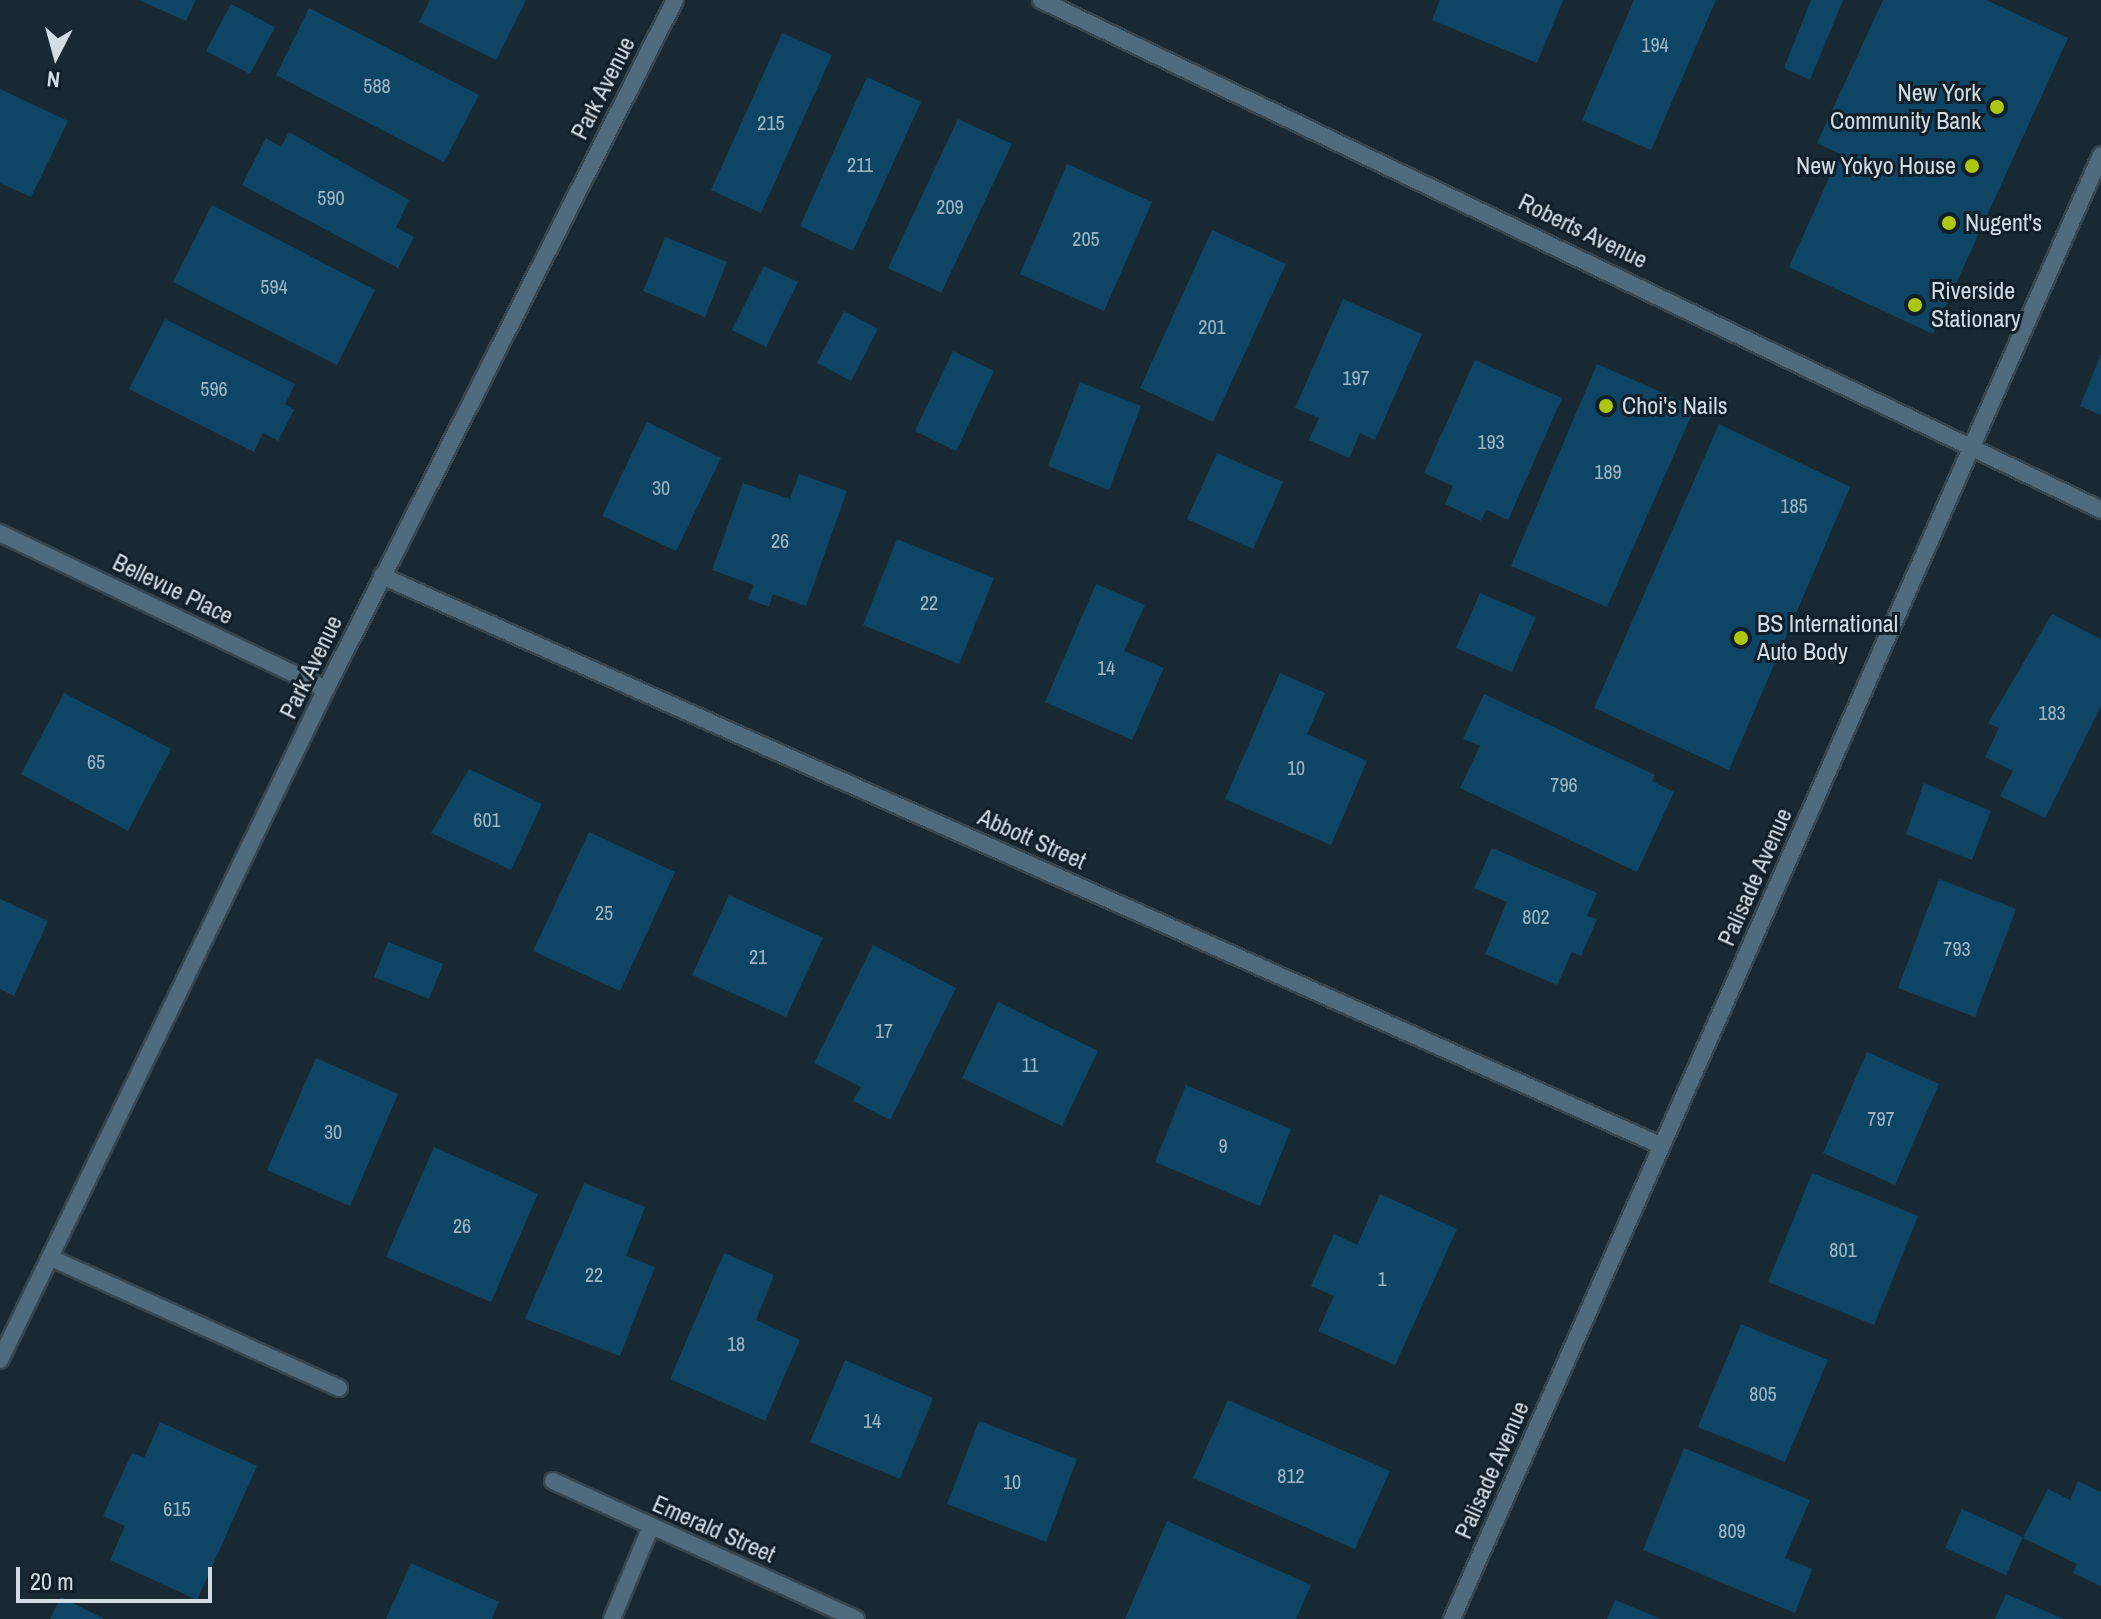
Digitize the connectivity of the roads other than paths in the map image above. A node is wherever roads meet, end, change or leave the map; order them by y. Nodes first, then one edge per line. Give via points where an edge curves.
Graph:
1 (675, 0) edge
2 (1041, 0) edge
3 (2101, 155) edge
4 (1971, 447) junction
5 (2101, 510) edge
6 (0, 533) edge
7 (382, 576) junction
8 (326, 689) junction
9 (1662, 1146) junction
10 (51, 1258) junction
11 (0, 1360) edge
12 (339, 1388) dead end
13 (553, 1481) dead end
14 (651, 1526) junction
15 (612, 1619) edge
16 (856, 1619) edge
17 (1452, 1619) edge

1 - 7 street, Park Avenue
2 - 4 street, Roberts Avenue
3 - 4 street, Palisade Avenue
4 - 5 street, Roberts Avenue
4 - 9 street, Palisade Avenue
6 - 8 street, Bellevue Place
7 - 8 street, Park Avenue
7 - 9 street, Abbott Street
8 - 10 street, Park Avenue
9 - 17 street, Palisade Avenue
10 - 11 street, Park Avenue
10 - 12 street
13 - 14 street, Emerald Street
14 - 15 street
14 - 16 street, Emerald Street

